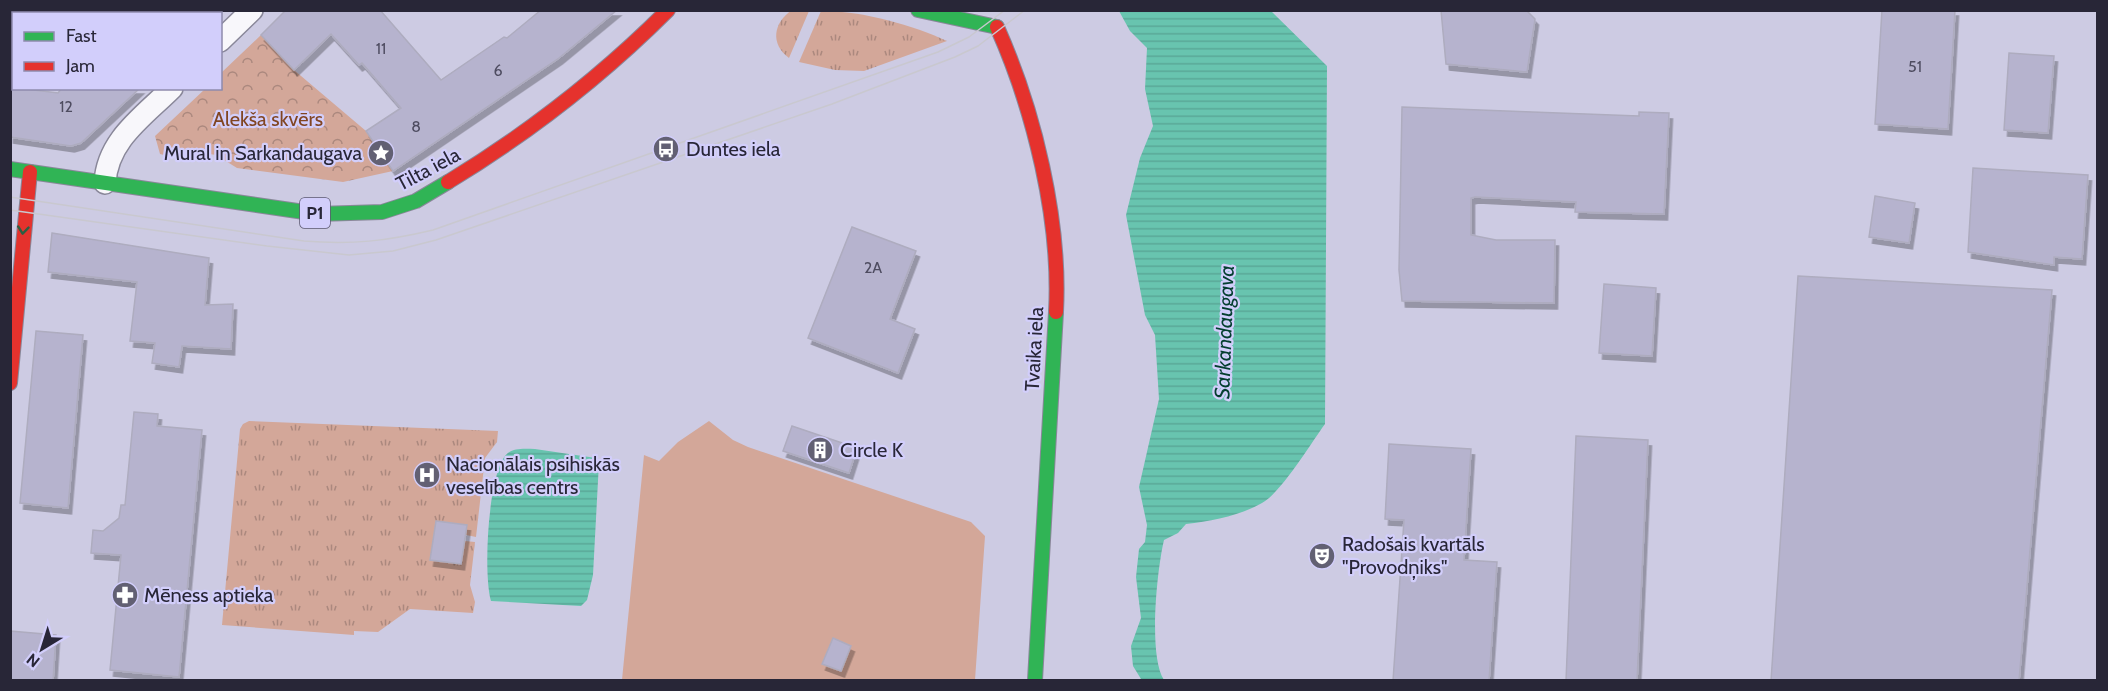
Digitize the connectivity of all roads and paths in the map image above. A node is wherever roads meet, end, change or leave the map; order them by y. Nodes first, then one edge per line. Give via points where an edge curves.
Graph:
1 (252, 10) edge
2 (668, 10) edge
3 (918, 10) edge
4 (1010, 16) dead end
5 (997, 27) junction
6 (222, 38) edge
7 (170, 90) edge
8 (10, 169) edge
9 (30, 172) junction
10 (105, 183) junction
11 (10, 383) edge
12 (1035, 681) edge

1 - 6 street
2 - 10 main road, Tilta iela / P1 via 584,85 494,154 416,201 382,212 318,214
3 - 5 main road
4 - 5 main road
5 - 12 main road, Tvaika iela via 1015,68 1043,172 1053,233 1057,295
7 - 10 street via 114,146
8 - 9 main road, Tilta iela / P1
9 - 10 main road, Tilta iela / P1
9 -> 11 main road

